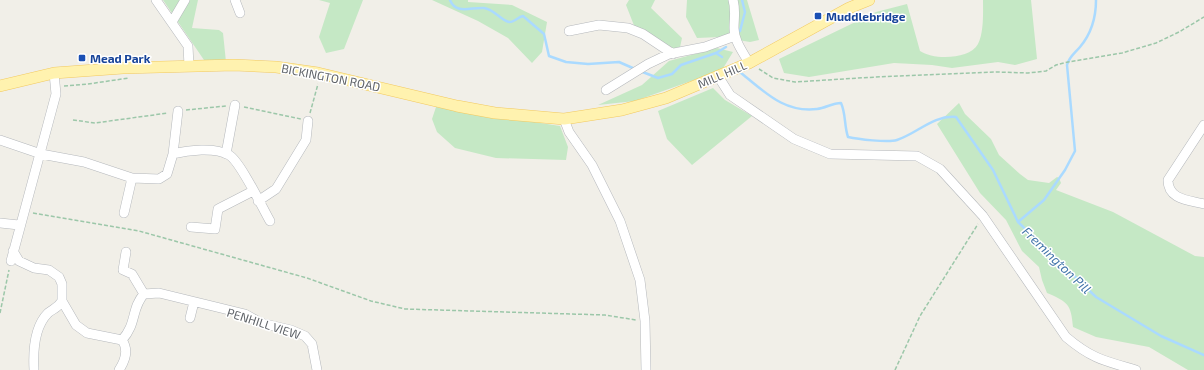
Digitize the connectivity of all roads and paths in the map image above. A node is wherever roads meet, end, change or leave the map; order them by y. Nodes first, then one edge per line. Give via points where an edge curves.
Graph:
1 (156, 0) edge
2 (185, 0) edge
3 (235, 0) edge
4 (733, 0) edge
5 (869, 0) edge
6 (240, 13) dead end
7 (1204, 17) edge
8 (172, 22) junction
9 (569, 30) dead end
10 (735, 36) junction
11 (673, 54) junction
12 (749, 63) junction
13 (189, 66) junction
14 (54, 74) junction
15 (718, 76) junction
16 (132, 78) dead end
17 (322, 84) dead end
18 (0, 86) edge
19 (55, 86) junction
20 (606, 90) dead end
21 (235, 105) junction
22 (178, 111) junction
23 (564, 119) junction
24 (73, 120) dead end
25 (308, 121) junction
26 (1204, 125) edge
27 (0, 140) edge
28 (41, 154) junction
29 (174, 154) junction
30 (226, 154) junction
31 (132, 178) junction
32 (253, 191) junction
33 (258, 201) junction
34 (1204, 204) edge
35 (23, 212) junction
36 (124, 213) dead end
37 (983, 216) junction
38 (270, 221) dead end
39 (0, 223) edge
40 (19, 225) junction
41 (191, 227) dead end
42 (13, 251) junction
43 (126, 252) dead end
44 (10, 261) joint
45 (144, 294) junction
46 (62, 301) junction
47 (194, 302) junction
48 (0, 313) edge
49 (190, 318) dead end
50 (644, 321) junction
51 (122, 340) junction
52 (34, 370) edge
53 (118, 370) edge
54 (317, 370) edge
55 (646, 370) edge
56 (895, 370) edge
57 (1136, 370) edge

1 - 8 street
2 - 8 street
3 - 6 street
4 - 10 street via 736,12
5 - 12 main road, MILL HILL
7 - 12 path via 1156,43 1122,53 1056,65 1046,71 1028,73 996,72 795,82 773,78
8 - 13 street via 188,46
9 - 11 street via 599,25 628,28 643,34
10 - 11 street via 705,47
10 - 12 street
11 - 20 street via 648,64
12 - 15 main road, MILL HILL
13 - 14 main road, BICKINGTON ROAD
13 - 23 main road, BICKINGTON ROAD via 276,67 318,73 456,106 495,113
14 - 18 main road, BICKINGTON ROAD
14 - 19 street
15 - 23 main road, MILL HILL via 659,100 622,110
15 - 37 street via 730,95 794,139 830,154 917,156 940,169
16 - 19 path
17 - 25 path via 318,84
19 - 28 street via 56,94
21 - 22 path
21 - 25 path
21 - 30 street
22 - 24 path via 95,123
22 - 29 street
23 - 50 street via 569,132 592,165 620,221 640,280
25 - 33 street via 306,140 276,189
26 - 34 street via 1168,180 1168,188 1172,194
27 - 28 street
28 - 31 street via 84,162
28 - 35 street
29 - 30 street via 190,150
29 - 31 street via 169,170 163,177
30 - 32 street via 235,160
31 - 36 street
32 - 33 street
32 - 41 street via 218,209 215,229
33 - 38 street
35 - 40 street
35 - 50 path via 139,231 307,278 371,301 405,309 605,315
37 - 56 path via 920,316
37 - 57 street via 1066,337 1081,350 1098,359
39 - 40 street
40 - 42 street
42 - 44 street
42 - 46 street via 20,261 34,268 49,270 59,277 62,284
43 - 45 street via 123,270 132,274
44 - 48 path
45 - 47 street, PENHILL VIEW via 159,293
45 - 51 street via 139,300 130,331
46 - 51 street via 76,325 87,333
46 - 52 street via 40,324 35,343
47 - 49 street
47 - 54 street, PENHILL VIEW via 244,314 261,323 305,336 312,344
50 - 55 street
51 - 53 street via 126,345 125,362

